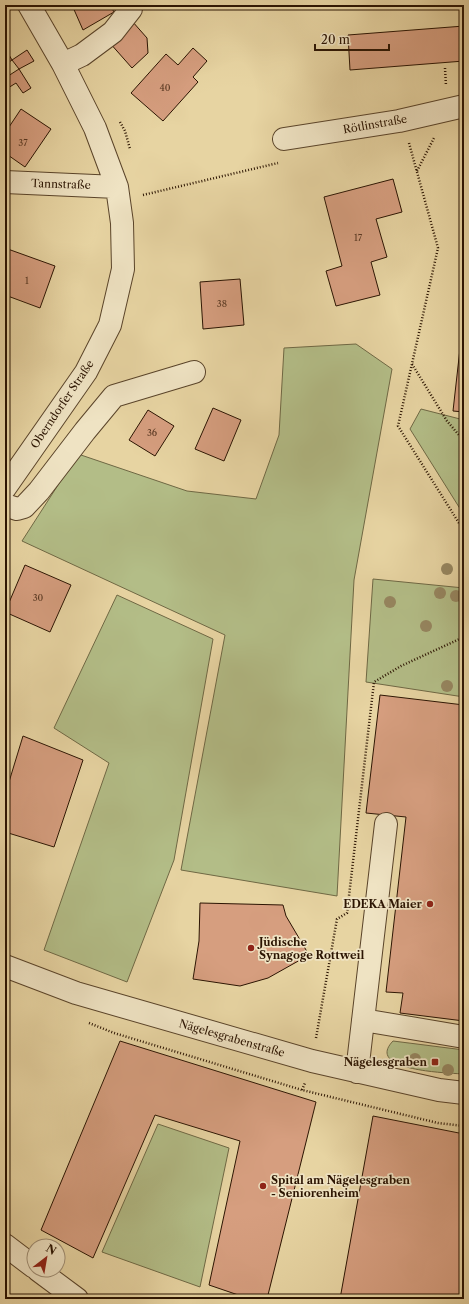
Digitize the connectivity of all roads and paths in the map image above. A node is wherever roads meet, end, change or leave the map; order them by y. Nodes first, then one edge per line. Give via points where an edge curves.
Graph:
1 (29, 5) edge
2 (131, 5) edge
3 (63, 64) junction
4 (456, 107) edge
5 (284, 139) dead end
6 (409, 143) dead end
7 (269, 164) dead end
8 (417, 172) junction
9 (5, 182) edge
10 (117, 187) junction
11 (143, 195) dead end
12 (412, 364) junction
13 (194, 372) dead end
14 (464, 441) edge
15 (5, 488) edge
16 (5, 505) edge
17 (464, 531) edge
18 (386, 824) dead end
19 (5, 966) edge
20 (363, 1020) junction
21 (85, 1022) dead end
22 (464, 1037) edge
23 (357, 1072) junction
24 (464, 1093) edge
25 (464, 1126) edge
26 (5, 1245) edge
27 (26, 1261) edge
28 (49, 1278) edge
29 (77, 1299) edge

1 - 3 street, Oberndorfer Straße
2 - 3 street via 131,9 113,32 82,55
3 - 10 street, Oberndorfer Straße via 95,128
4 - 5 street, Rötlinstraße via 399,121
4 - 8 path
6 - 8 path
7 - 11 path
8 - 12 path via 438,248
9 - 10 street, Tannstraße
10 - 15 street, Oberndorfer Straße via 122,223 123,269 110,325 86,372
12 - 14 path via 447,421
12 - 17 path via 398,426
13 - 16 street via 114,396 24,507 17,509
18 - 20 street
19 - 23 street, Nägelesgrabenstraße via 76,993
20 - 22 street
20 - 23 street
21 - 25 path via 302,1090 438,1123
23 - 24 street, Nägelesgrabenstraße
26 - 27 street
28 - 29 street

